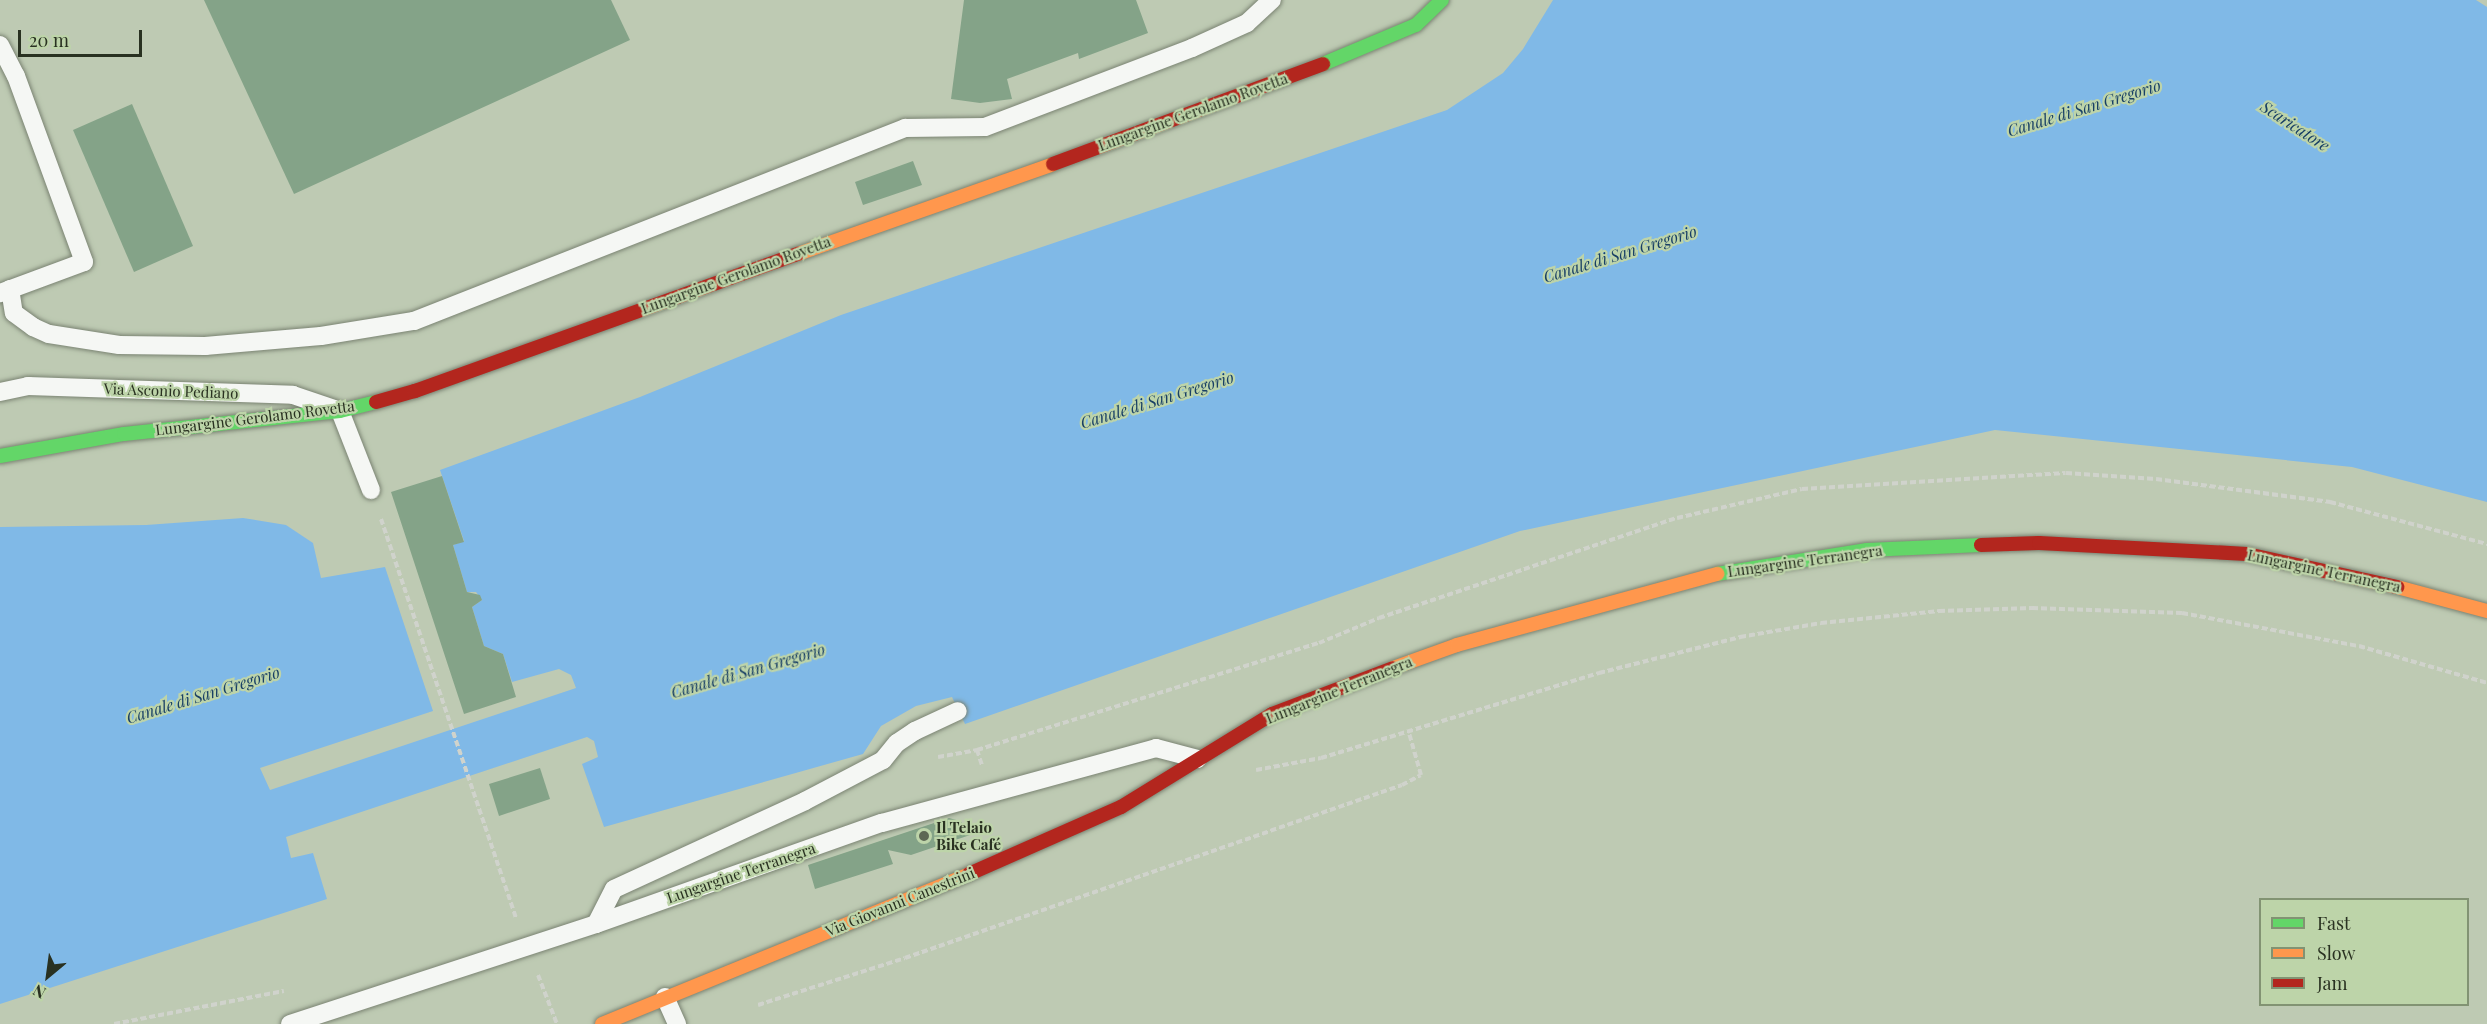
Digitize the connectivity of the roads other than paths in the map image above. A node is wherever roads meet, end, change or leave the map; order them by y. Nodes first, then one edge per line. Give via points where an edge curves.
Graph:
1 (1272, 0) edge
2 (1442, 0) edge
3 (0, 45) edge
4 (5, 291) edge
5 (0, 392) edge
6 (340, 411) junction
7 (0, 456) edge
8 (371, 490) road end
9 (2487, 611) edge
10 (958, 711) dead end
11 (1220, 745) joint
12 (1198, 759) junction
13 (596, 924) junction
14 (665, 997) junction
15 (290, 1024) edge
16 (602, 1024) edge
17 (677, 1024) edge

1 - 4 lane via 1247,23 1192,48 985,127 905,128 414,321 321,336 205,346 119,345 49,334 33,327 14,313
2 - 6 street, Lungargine Gerolamo Rovetta via 1416,26 1393,37 1193,114 415,391
3 - 4 lane via 16,76 84,262
5 - 6 lane, Via Asconio Pediano via 28,386 293,395
6 - 7 street, Lungargine Gerolamo Rovetta via 124,434
6 - 8 lane
9 - 11 street, Lungargine Terranegra via 2439,596 2247,554 2039,543 1867,550 1696,577 1457,645 1282,710
10 - 13 lane via 915,731 897,743 883,760 805,801 614,889
11 - 12 street, Via Giovanni Canestrini
12 - 13 lane, Lungargine Terranegra via 1156,748 893,820
12 - 14 street, Via Giovanni Canestrini via 1121,807 1067,834
13 - 15 lane, Lungargine Terranegra
14 - 16 street, Via Giovanni Canestrini
14 - 17 lane

